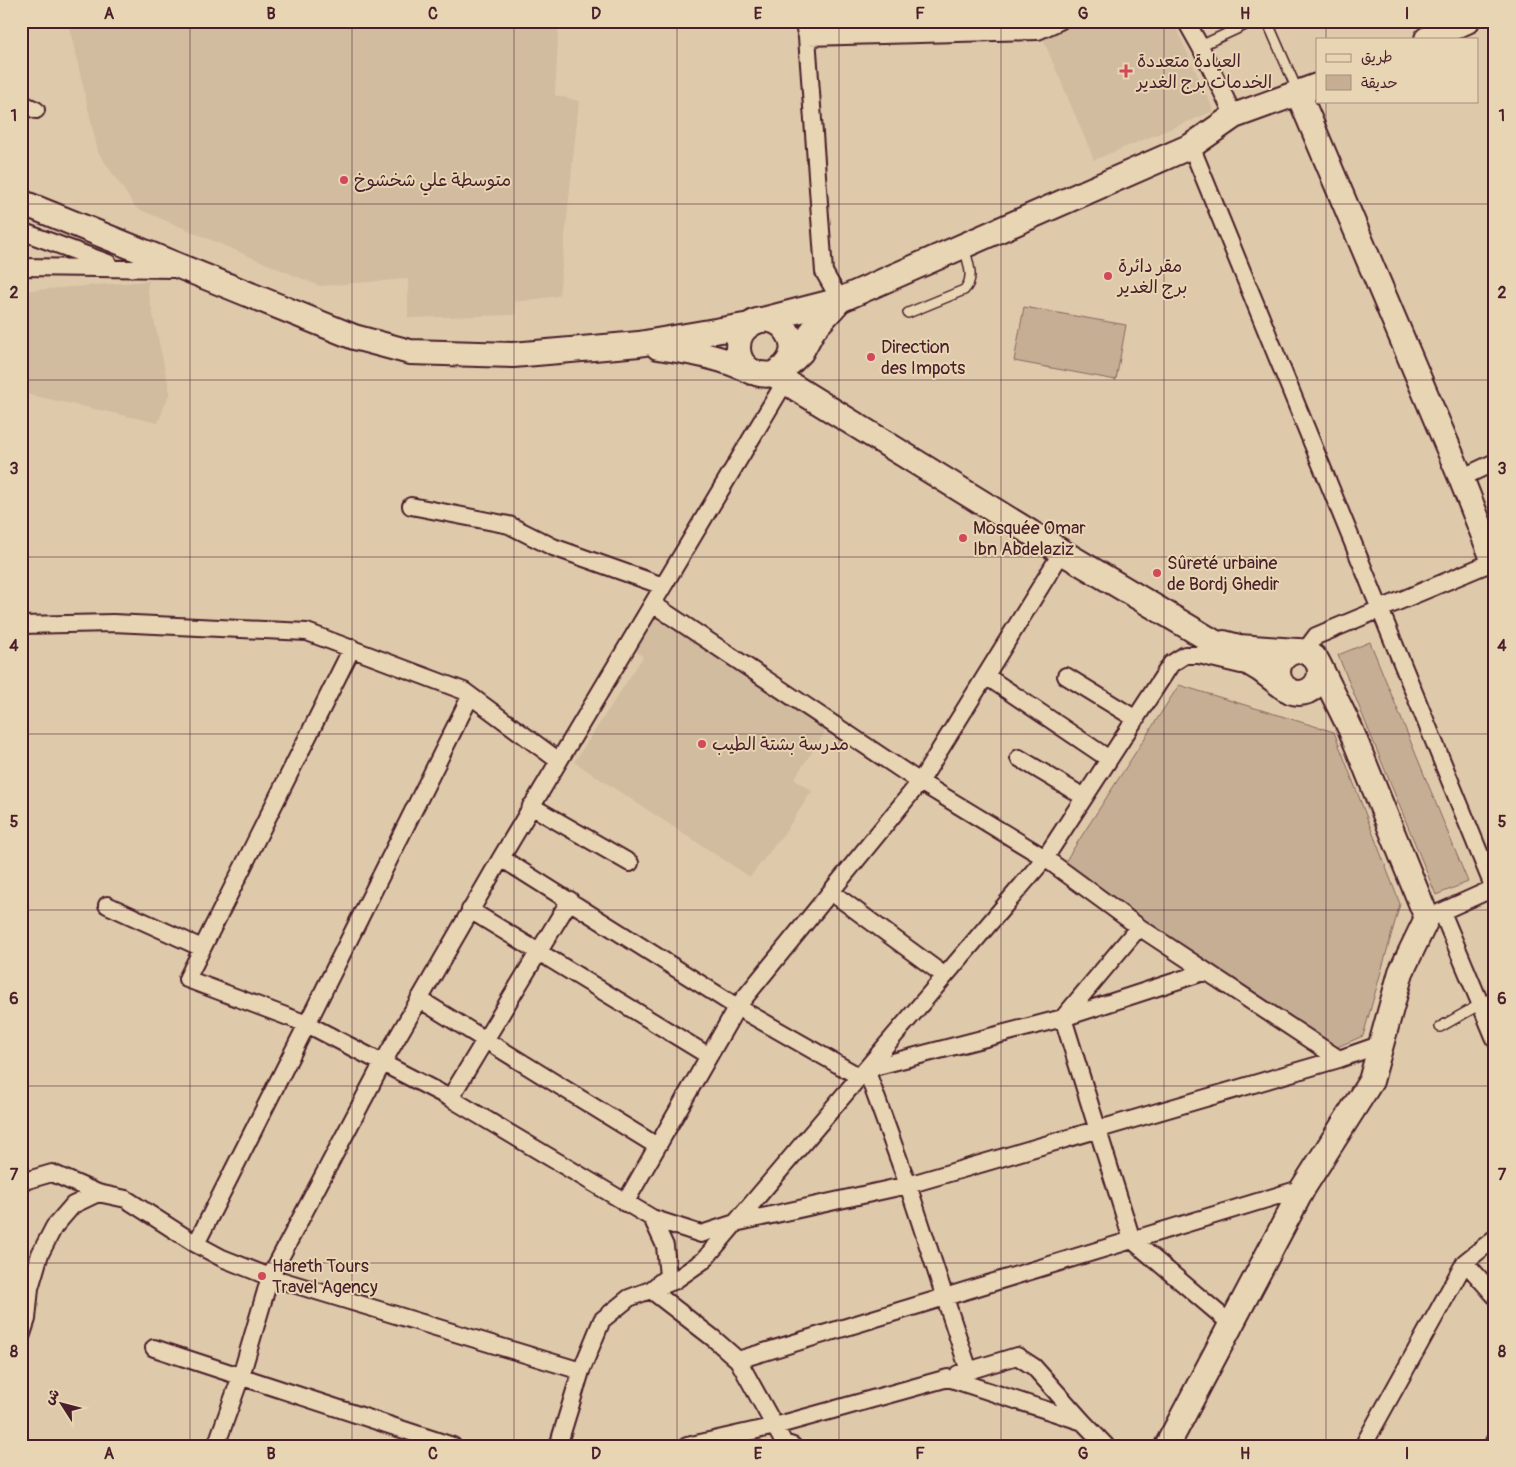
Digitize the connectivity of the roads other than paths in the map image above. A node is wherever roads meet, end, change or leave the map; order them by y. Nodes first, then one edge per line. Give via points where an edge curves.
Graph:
1 (803, 21) edge
2 (1060, 21) edge
3 (1186, 21) edge
4 (1254, 21) edge
5 (1267, 21) edge
6 (1467, 21) edge
7 (807, 37) junction
8 (1429, 38) edge
9 (1200, 46) junction
10 (1308, 91) edge
11 (1234, 116) junction
12 (1191, 146) junction
13 (21, 202) edge
14 (21, 231) edge
15 (964, 246) junction
16 (117, 266) junction
17 (21, 267) edge
18 (189, 269) junction
19 (840, 300) junction
20 (908, 313) dead end
21 (754, 323) junction
22 (639, 344) junction
23 (774, 373) junction
24 (1495, 462) edge
25 (1461, 478) junction
26 (411, 506) dead end
27 (1062, 552) junction
28 (1494, 562) edge
29 (664, 586) junction
30 (653, 604) junction
31 (1381, 609) junction
32 (21, 625) edge
33 (1207, 640) junction
34 (352, 648) junction
35 (1307, 656) junction
36 (1261, 670) junction
37 (986, 676) junction
38 (1066, 676) dead end
39 (1292, 691) junction
40 (470, 697) junction
41 (1136, 719) junction
42 (1350, 728) junction
43 (1019, 758) dead end
44 (1109, 759) junction
45 (559, 761) junction
46 (920, 782) junction
47 (1084, 797) junction
48 (532, 806) junction
49 (500, 858) junction
50 (1045, 858) junction
51 (630, 864) dead end
52 (1494, 890) edge
53 (831, 892) junction
54 (570, 900) junction
55 (107, 906) dead end
56 (470, 910) junction
57 (1434, 915) junction
58 (1139, 928) junction
59 (202, 948) junction
60 (539, 950) junction
61 (1204, 972) junction
62 (945, 976) junction
63 (1495, 996) edge
64 (419, 999) junction
65 (1480, 1003) junction
66 (737, 1007) junction
67 (1063, 1018) junction
68 (307, 1025) junction
69 (1440, 1026) dead end
70 (486, 1039) junction
71 (1495, 1039) edge
72 (1379, 1045) junction
73 (709, 1056) junction
74 (1339, 1059) junction
75 (382, 1064) junction
76 (863, 1073) junction
77 (450, 1098) junction
78 (1098, 1130) junction
79 (657, 1146) junction
80 (21, 1182) edge
81 (908, 1185) junction
82 (1302, 1188) junction
83 (98, 1193) junction
84 (624, 1203) junction
85 (652, 1218) junction
86 (735, 1223) junction
87 (1495, 1238) edge
88 (1132, 1240) junction
89 (196, 1244) junction
90 (1465, 1262) junction
91 (270, 1277) junction
92 (651, 1290) junction
93 (1495, 1296) edge
94 (945, 1298) junction
95 (1231, 1324) junction
96 (21, 1337) edge
97 (154, 1348) dead end
98 (738, 1360) junction
99 (581, 1371) junction
100 (969, 1371) junction
101 (241, 1376) junction
102 (948, 1378) junction
103 (1083, 1422) junction
104 (774, 1426) junction
105 (1495, 1440) edge
106 (787, 1445) edge
107 (216, 1446) edge
108 (453, 1446) edge
109 (558, 1446) edge
110 (688, 1446) edge
111 (1106, 1446) edge
112 (1167, 1446) edge
113 (1363, 1446) edge
114 (1492, 1446) edge

1 - 7 street
2 - 7 street via 1038,31
3 - 9 street
4 - 9 lane
5 - 10 lane
6 - 8 main road
7 - 19 street via 824,272
9 - 11 street
10 - 11 main road
10 - 25 main road
11 - 12 main road
12 - 15 main road
12 - 31 street
13 - 18 main road
14 - 16 street
15 - 19 main road
15 - 20 lane via 970,284 964,290
16 - 17 street
16 - 18 street
18 - 22 main road via 354,337 410,352 514,355
19 - 21 main road
19 - 23 main road via 813,330 801,352
21 - 22 main road
21 - 23 main road via 744,330 738,345 741,360
21 - 23 main road via 775,322 788,332 793,348
22 - 23 main road via 693,353
23 - 27 main road
23 - 29 street
24 - 25 street
25 - 28 main road
26 - 29 street via 509,525 553,547
27 - 33 main road
27 - 37 street
28 - 31 street
29 - 30 street
30 - 45 street
30 - 46 street
31 - 35 street via 1316,636
31 - 52 street
32 - 34 street via 113,623 307,632
33 - 35 main road
33 - 36 main road
34 - 40 street via 464,691
34 - 59 street
35 - 39 main road via 1320,672 1316,684 1306,692
35 - 39 main road via 1284,657 1278,670 1278,677
35 - 42 main road
36 - 39 main road
36 - 41 street via 1198,655 1185,655 1171,664
37 - 44 street
37 - 46 street
38 - 41 street
39 - 42 main road via 1332,713
40 - 45 street
40 - 68 street
41 - 44 street
42 - 57 main road
43 - 47 street
44 - 47 street
45 - 48 street
46 - 50 street
46 - 53 street
47 - 50 street
48 - 49 street
48 - 51 street
49 - 54 street
49 - 56 street
50 - 58 street
50 - 62 street
52 - 57 street
53 - 62 street
53 - 66 street
54 - 60 street
54 - 66 street
55 - 59 street
56 - 60 street
56 - 64 street
57 - 65 street
57 - 72 main road via 1400,972
58 - 61 street
58 - 67 street
59 - 68 street via 187,979
60 - 70 street
60 - 73 street
61 - 67 street
61 - 74 street
62 - 76 street
63 - 65 lane
64 - 70 street
64 - 75 street
65 - 69 lane
65 - 71 street
66 - 73 street
66 - 76 street
67 - 76 street
67 - 78 street
68 - 75 street
68 - 89 street
70 - 77 street
70 - 79 street
72 - 74 street
72 - 82 main road via 1371,1081
73 - 79 street
74 - 78 street
75 - 77 street
75 - 91 street
76 - 81 street
76 - 86 street
77 - 84 street
78 - 81 street
78 - 88 street
79 - 84 street
80 - 83 street via 52,1173
81 - 86 street
81 - 94 street
82 - 88 street
82 - 95 main road
83 - 89 street via 126,1199
83 - 96 street via 73,1206 54,1227 40,1254
84 - 85 street
85 - 86 street via 701,1234
85 - 92 street via 665,1246 668,1276
86 - 92 street via 704,1260 674,1281
87 - 90 street
88 - 94 street
88 - 95 street
89 - 91 street
90 - 93 street
90 - 113 street
91 - 99 street
91 - 101 street
92 - 98 street
92 - 99 street via 629,1298 602,1320
94 - 98 street
94 - 100 street
95 - 112 main road
97 - 101 street
98 - 104 street
99 - 109 street
100 - 102 street
100 - 103 street via 1017,1356 1034,1367
101 - 107 street
101 - 108 street
102 - 103 street
102 - 104 street
103 - 111 street
104 - 106 street
104 - 110 street
105 - 114 street

